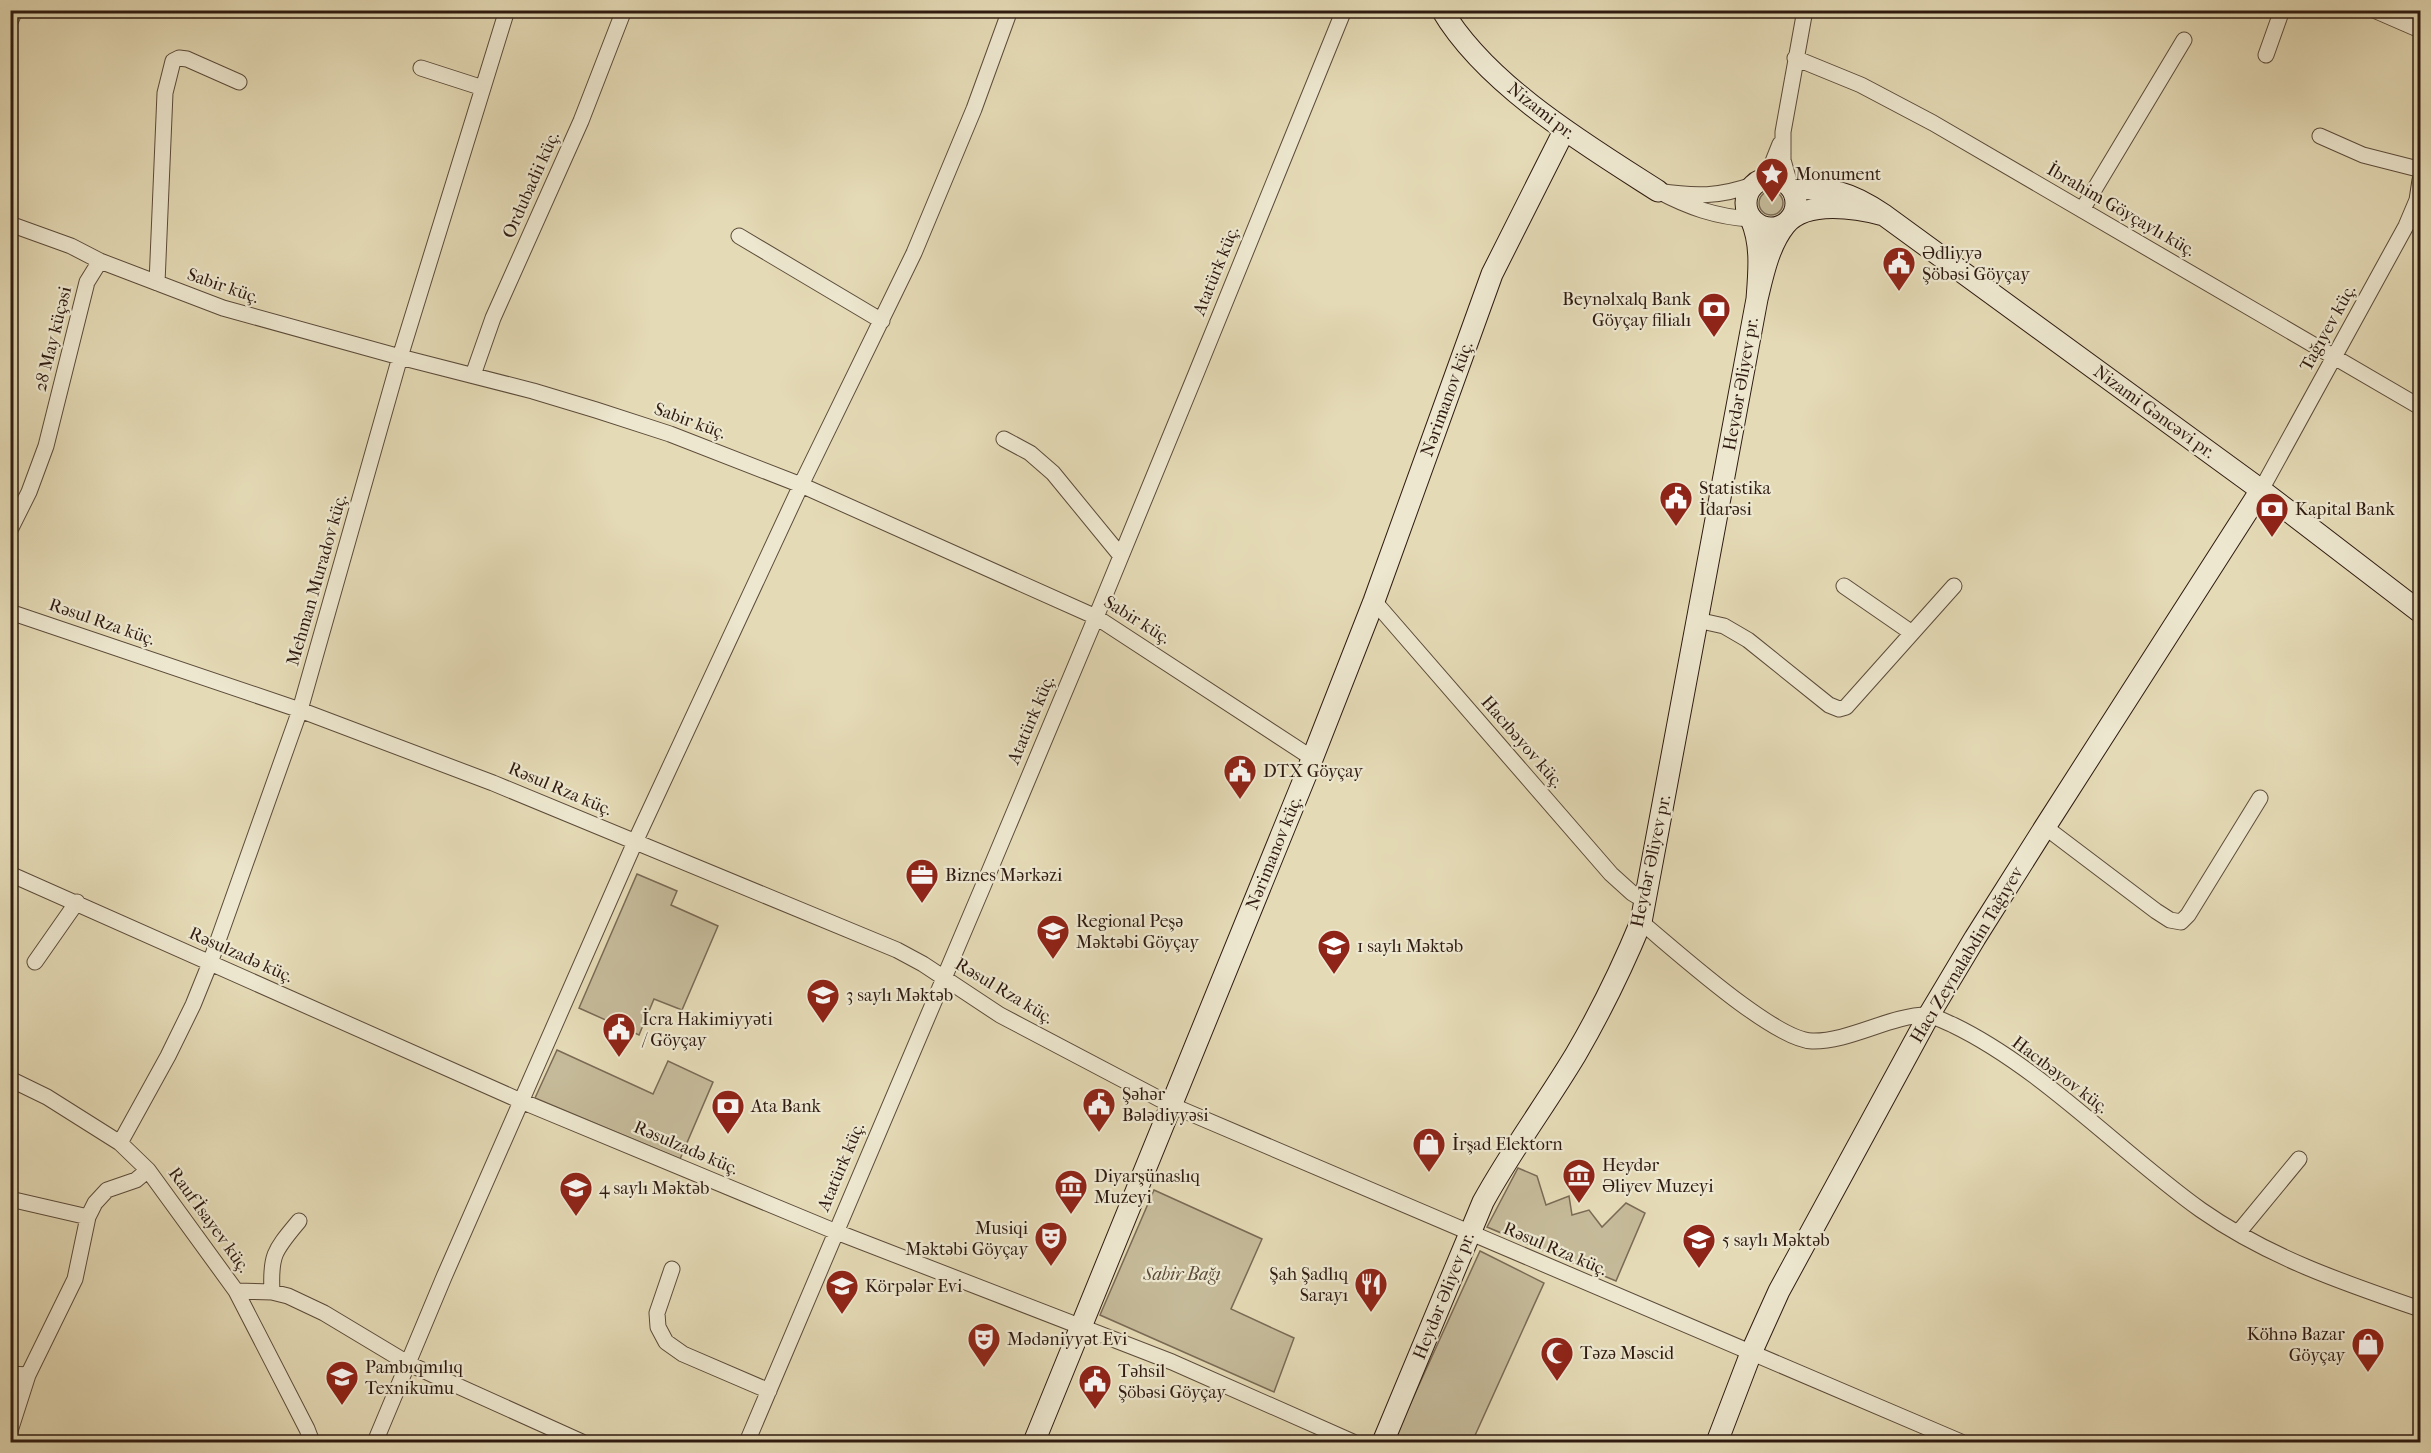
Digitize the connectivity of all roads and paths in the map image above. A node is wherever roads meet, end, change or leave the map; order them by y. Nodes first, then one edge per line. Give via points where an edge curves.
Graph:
1 (15, 10) edge
2 (507, 10) edge
3 (624, 10) edge
4 (1010, 10) edge
5 (1344, 10) edge
6 (1442, 10) edge
7 (1804, 10) edge
8 (2282, 10) edge
9 (2374, 10) edge
10 (10, 22) edge
11 (2421, 30) edge
12 (2184, 40) dead end
13 (2266, 55) dead end
14 (1796, 58) junction
15 (422, 68) dead end
16 (238, 82) dead end
17 (483, 88) junction
18 (1564, 130) junction
19 (1783, 132) junction
20 (2320, 136) dead end
21 (2420, 171) edge
22 (1758, 182) junction
23 (1791, 188) junction
24 (1658, 191) junction
25 (2082, 210) junction
26 (1884, 215) junction
27 (1751, 219) junction
28 (1786, 223) junction
29 (10, 224) edge
30 (739, 236) dead end
31 (100, 261) junction
32 (156, 283) junction
33 (1757, 299) junction
34 (882, 321) junction
35 (400, 357) junction
36 (2334, 358) junction
37 (473, 375) junction
38 (2421, 407) edge
39 (1004, 439) dead end
40 (801, 486) junction
41 (2260, 490) junction
42 (10, 531) edge
43 (1121, 556) junction
44 (1844, 586) dead end
45 (1954, 586) dead end
46 (1374, 601) junction
47 (10, 612) edge
48 (2421, 612) edge
49 (1096, 617) junction
50 (1697, 620) junction
51 (1912, 633) junction
52 (300, 710) junction
53 (1312, 758) junction
54 (2260, 798) dead end
55 (2045, 827) junction
56 (635, 842) junction
57 (10, 874) edge
58 (77, 902) junction
59 (1644, 912) junction
60 (35, 962) dead end
61 (210, 963) junction
62 (944, 978) junction
63 (1929, 1015) junction
64 (10, 1079) edge
65 (521, 1101) junction
66 (1171, 1105) junction
67 (120, 1143) junction
68 (2299, 1159) dead end
69 (148, 1170) junction
70 (10, 1199) edge
71 (88, 1217) junction
72 (299, 1221) dead end
73 (834, 1232) junction
74 (2238, 1233) junction
75 (1469, 1234) junction
76 (672, 1269) dead end
77 (236, 1291) junction
78 (272, 1292) junction
79 (2421, 1309) edge
80 (1081, 1326) junction
81 (1751, 1353) junction
82 (409, 1364) junction
83 (10, 1374) edge
84 (28, 1375) junction
85 (769, 1391) junction
86 (10, 1431) edge
87 (312, 1443) edge
88 (375, 1443) edge
89 (582, 1443) edge
90 (747, 1443) edge
91 (1034, 1443) edge
92 (1353, 1443) edge
93 (1383, 1443) edge
94 (1717, 1443) edge
95 (1961, 1443) edge

1 - 10 street
2 - 17 street, Mehman Muradov küç.
3 - 37 street, Ordubadii küç. via 581,121 493,318
4 - 34 street via 970,119
5 - 43 street, Atatürk küç.
6 - 18 street, Nizami pr. via 1497,75
7 - 14 street
8 - 13 street
9 - 11 street
12 - 25 street
14 - 19 street
14 - 25 street, İbrahim Göyçaylı küç. via 1861,85 1933,123
15 - 17 street
16 - 32 street via 187,59 173,61 165,93
17 - 35 street, Mehman Muradov küç.
18 - 24 street, Nizami pr.
18 - 46 street, Nərimanov küç. via 1492,274
19 - 22 street via 1772,164
19 - 23 street via 1784,171
20 - 21 street via 2363,155
21 - 36 street, Tağıyev küç. via 2417,200 2406,226
22 - 23 street via 1776,179
22 - 24 street via 1716,196
22 - 27 street via 1745,204
23 - 26 street, Nizami Gəncəvi pr. via 1837,191
23 - 28 street via 1796,203
24 - 27 street via 1704,212
25 - 36 street, İbrahim Göyçaylı küç.
26 - 28 street via 1833,207 1802,214
26 - 41 street, Nizami Gəncəvi pr.
27 - 28 street via 1765,228
27 - 33 street via 1759,254
28 - 33 street via 1766,264
29 - 31 street, Sabir küç.
30 - 34 street
31 - 32 street, Sabir küç.
31 - 42 street, 28 May küçəsi via 87,282 46,446
32 - 35 street, Sabir küç. via 224,308
33 - 50 street, Heydər Əliyev pr.
34 - 40 street
35 - 37 street, Sabir küç.
35 - 52 street, Mehman Muradov küç.
36 - 38 street, İbrahim Göyçaylı küç.
36 - 41 street, Tağıyev küç.
37 - 40 street, Sabir küç. via 670,434
39 - 43 street via 1053,472
40 - 49 street, Sabir küç.
40 - 56 street
41 - 48 street, Nizami Gəncəvi pr.
41 - 55 street, Hacı Zeynalabdin Tağıyev
43 - 49 street, Atatürk küç.
44 - 51 street
45 - 51 street
46 - 53 street, Nərimanov küç.
46 - 59 street, Hacıbəyov küç. via 1611,874 1632,893
47 - 52 street, Rəsul Rza küç.
49 - 53 street, Sabir küç.
49 - 62 street, Atatürk küç.
50 - 51 street via 1725,626 1748,640 1839,710 1846,707
50 - 59 street, Heydər Əliyev pr.
52 - 56 street, Rəsul Rza küç.
52 - 61 street, Mehman Muradov küç.
53 - 66 street, Nərimanov küç.
54 - 55 street via 2181,922 2156,911
55 - 63 street, Hacı Zeynalabdin Tağıyev
56 - 62 street, Rəsul Rza küç. via 897,950
56 - 65 street
57 - 58 street, Rəsulzadə küç.
58 - 60 street
58 - 61 street, Rəsulzadə küç.
59 - 63 street, Hacıbəyov küç. via 1728,994 1798,1038 1830,1039
59 - 75 street, Heydər Əliyev pr. via 1616,980 1581,1046 1497,1176
61 - 65 street, Rəsulzadə küç.
61 - 67 street, Mehman Muradov küç. via 168,1056
62 - 66 street, Rəsul Rza küç. via 1000,1015
62 - 73 street, Atatürk küç.
63 - 74 street, Hacıbəyov küç. via 2018,1064 2176,1190
63 - 81 street, Hacı Zeynalabdin Tağıyev via 1779,1291
64 - 67 street, Rauf İsayev küç. via 47,1097
65 - 73 street, Rəsulzadə küç.
65 - 82 street
66 - 75 street, Rəsul Rza küç.
66 - 80 street, Nərimanov küç.
67 - 69 street, Rauf İsayev küç.
68 - 74 street
69 - 71 street via 136,1180 107,1190
69 - 77 street, Rauf İsayev küç.
70 - 71 street
71 - 84 street via 75,1279
72 - 78 street via 276,1249 270,1266
73 - 80 street, Rəsulzadə küç.
73 - 85 street, Atatürk küç.
74 - 79 street, Hacıbəyov küç. via 2302,1266
75 - 81 street, Rəsul Rza küç.
75 - 93 street, Heydər Əliyev pr.
76 - 85 street via 657,1313 658,1327 666,1342 683,1354
77 - 78 street
77 - 87 street, Rauf İsayev küç.
78 - 82 street via 324,1313
80 - 91 street, Nərimanov küç.
80 - 92 street, Rəsulzadə küç.
81 - 94 street, Hacı Zeynalabdin Tağıyev
81 - 95 street, Rəsul Rza küç.
82 - 88 street
82 - 89 street
83 - 84 street
84 - 86 street
85 - 90 street, Atatürk küç.

